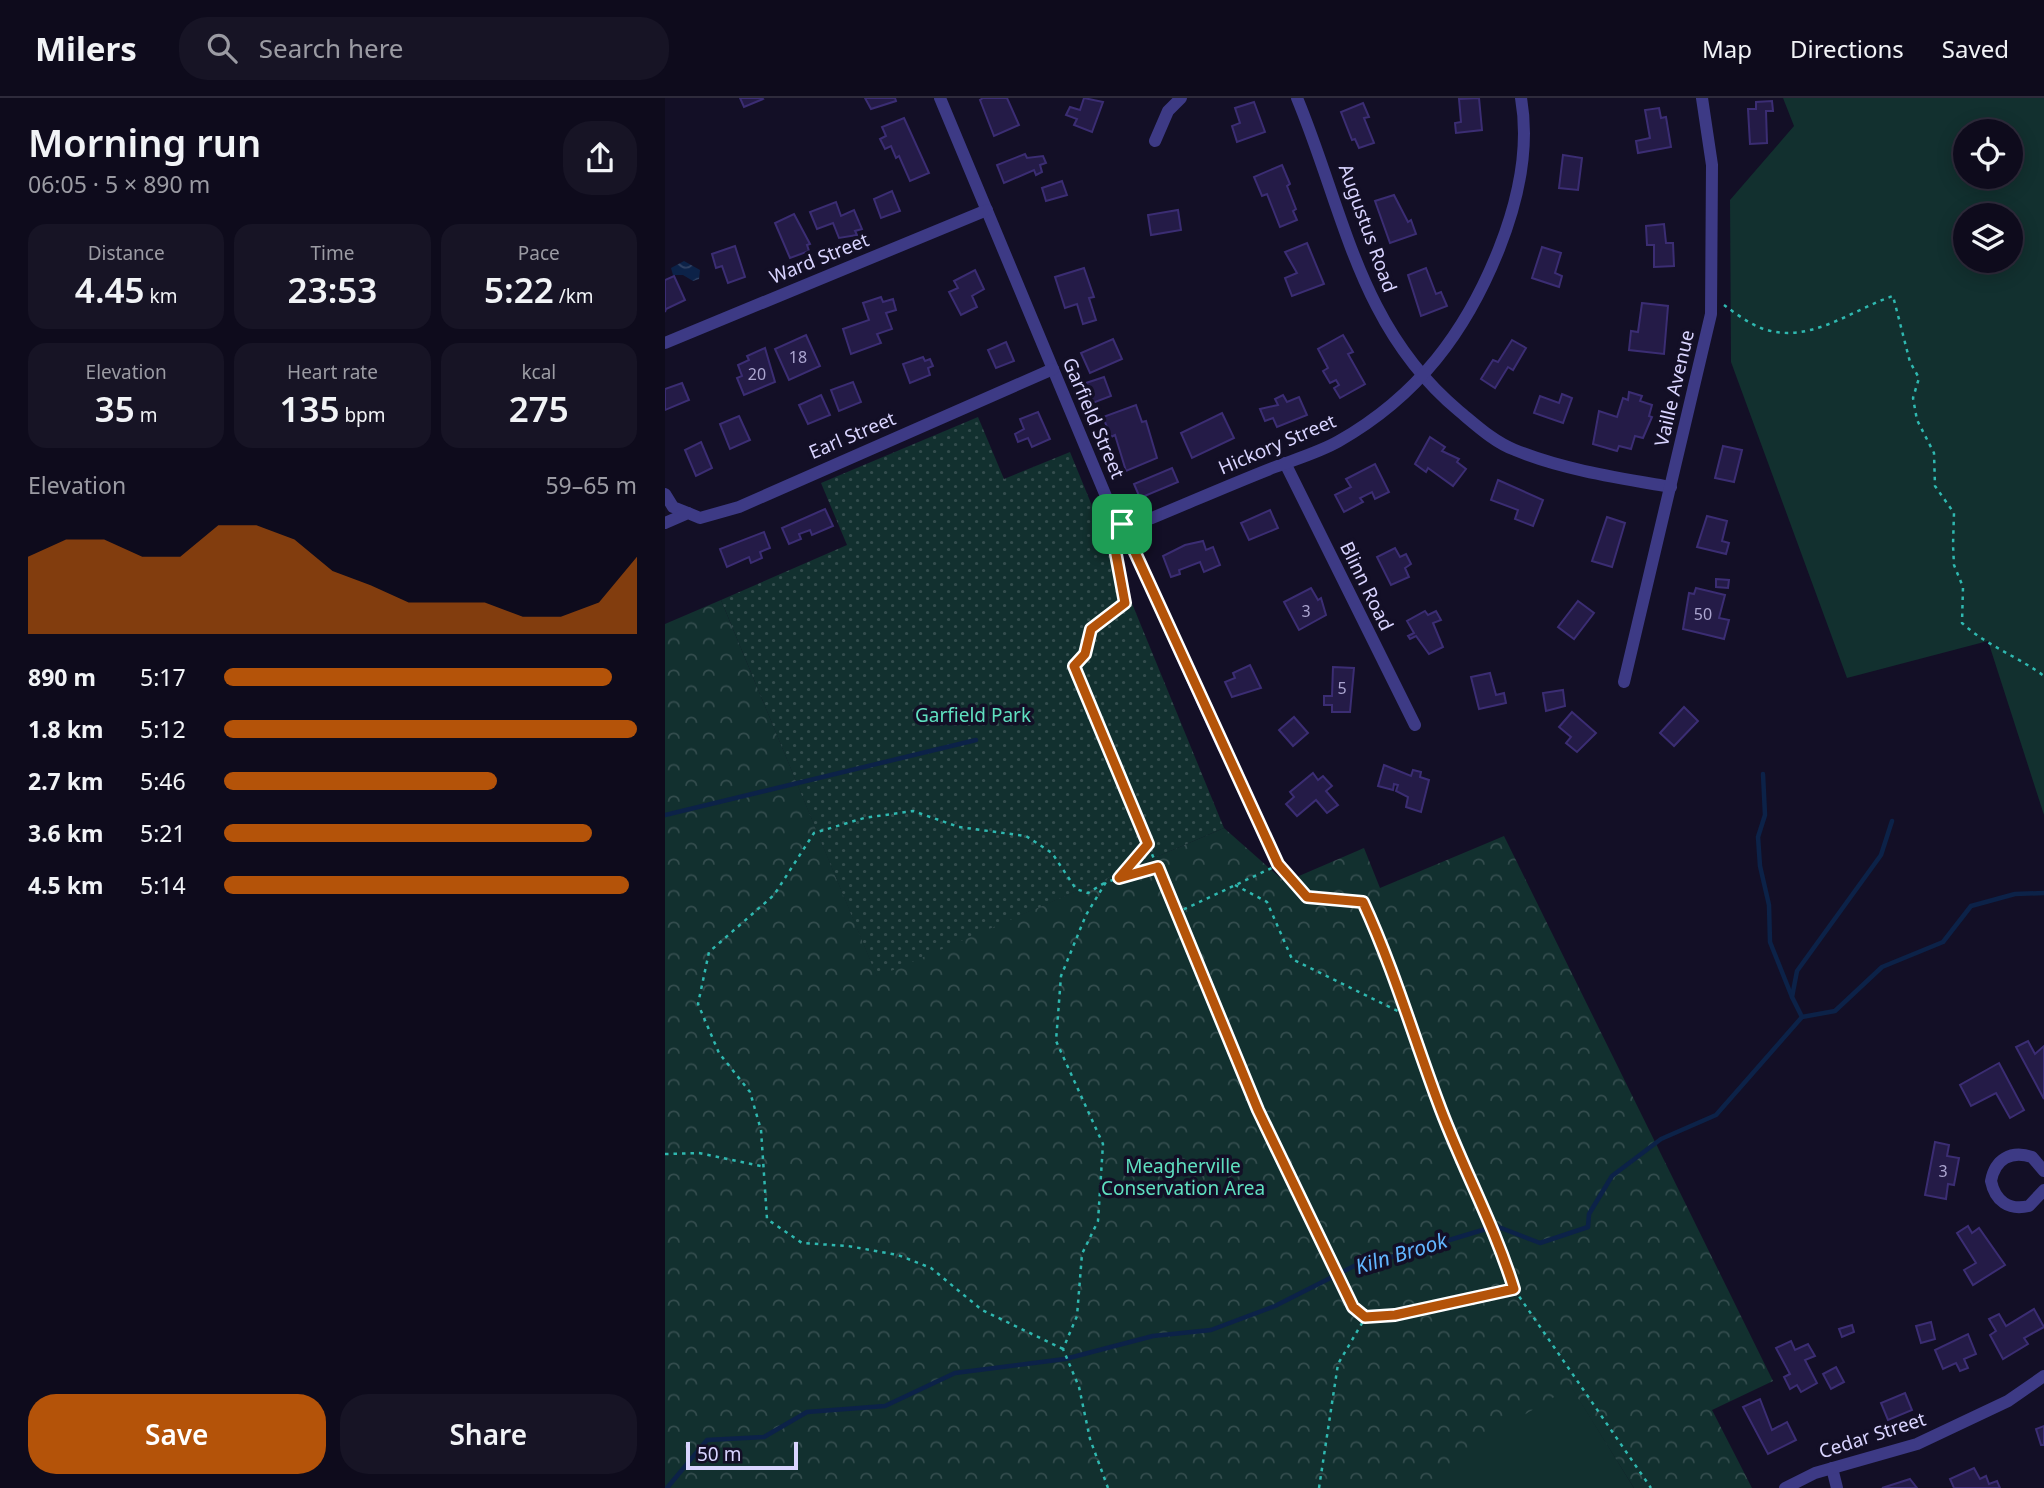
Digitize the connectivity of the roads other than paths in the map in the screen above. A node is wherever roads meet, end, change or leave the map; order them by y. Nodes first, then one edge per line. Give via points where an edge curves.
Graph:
1 (940, 98) edge
2 (1181, 98) edge
3 (1297, 98) edge
4 (1521, 98) edge
5 (1702, 98) edge
6 (1155, 141) dead end
7 (987, 210) junction
8 (665, 343) edge
9 (1053, 369) junction
10 (1422, 376) junction
11 (1285, 463) junction
12 (1671, 487) junction
13 (665, 494) edge
14 (688, 513) junction
15 (665, 523) edge
16 (1122, 524) junction
17 (1624, 682) dead end
18 (1415, 725) dead end
19 (1223, 747) road end
20 (2044, 1171) edge
21 (2044, 1190) edge
22 (2044, 1376) edge
23 (1832, 1468) junction
24 (1784, 1488) edge
25 (1837, 1488) edge

1 - 7 street, Garfield Street
2 - 6 street via 1168,111
3 - 10 street, Augustus Road via 1328,174 1360,275 1393,338
4 - 10 street, Hickory Street via 1523,158 1505,234 1455,338
5 - 12 street, Vaille Avenue via 1712,165 1711,301 1700,369
7 - 8 street, Ward Street
7 - 9 street, Garfield Street
9 - 14 street, Earl Street via 739,507 700,518
9 - 16 street, Garfield Street via 1113,513
10 - 11 street, Hickory Street via 1386,411 1337,442
10 - 12 street, Augustus Road via 1487,435 1513,450 1578,469
11 - 16 street, Hickory Street via 1152,518
11 - 18 street, Blinn Road
12 - 17 street, Vaille Avenue
13 - 14 street via 673,507
14 - 15 street, Earl Street
16 - 19 street, Garfield Street
20 - 21 street via 2032,1157 2014,1154 1998,1164 1991,1181 1998,1199 2013,1208 2029,1206
22 - 23 street, Cedar Street via 2007,1401 1917,1444
23 - 24 street, Cedar Street
23 - 25 street

